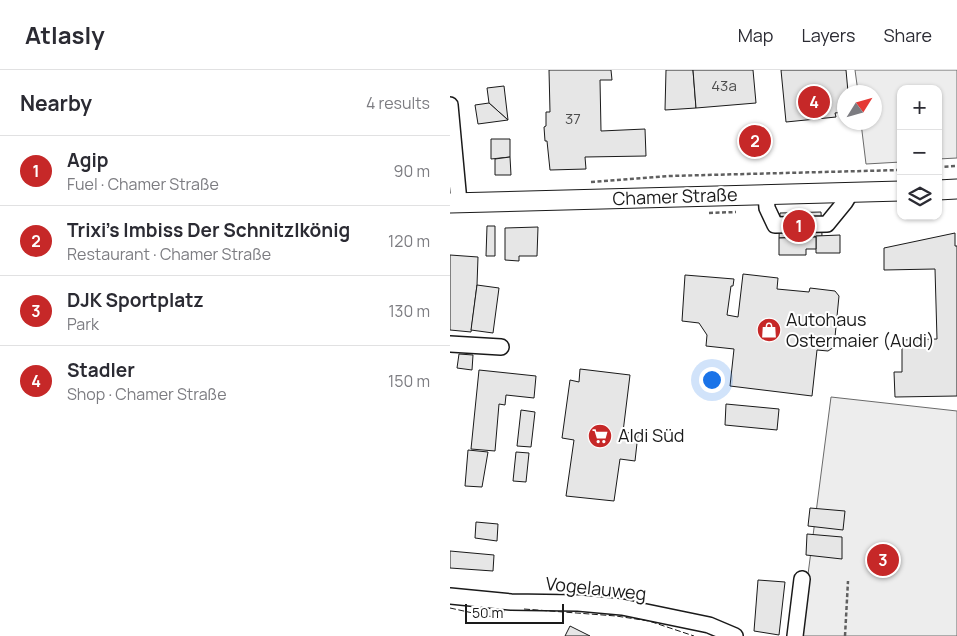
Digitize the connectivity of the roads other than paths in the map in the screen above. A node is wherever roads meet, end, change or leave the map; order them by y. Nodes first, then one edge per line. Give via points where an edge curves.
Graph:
1 (450, 105) edge
2 (957, 189) edge
3 (942, 190) edge
4 (897, 191) edge
5 (851, 192) junction
6 (766, 194) junction
7 (455, 203) edge
8 (450, 344) edge
9 (501, 347) dead end
10 (802, 579) dead end
11 (450, 596) edge
12 (735, 636) edge
13 (795, 636) edge

1 - 7 street
2 - 3 main road
4 - 5 main road, Chamer Straße
5 - 6 main road, Chamer Straße
5 - 6 street via 826,224 792,225 775,225 767,208
6 - 7 main road, Chamer Straße
8 - 9 street
10 - 13 street
11 - 12 street, Vogelauweg via 622,607 709,625

